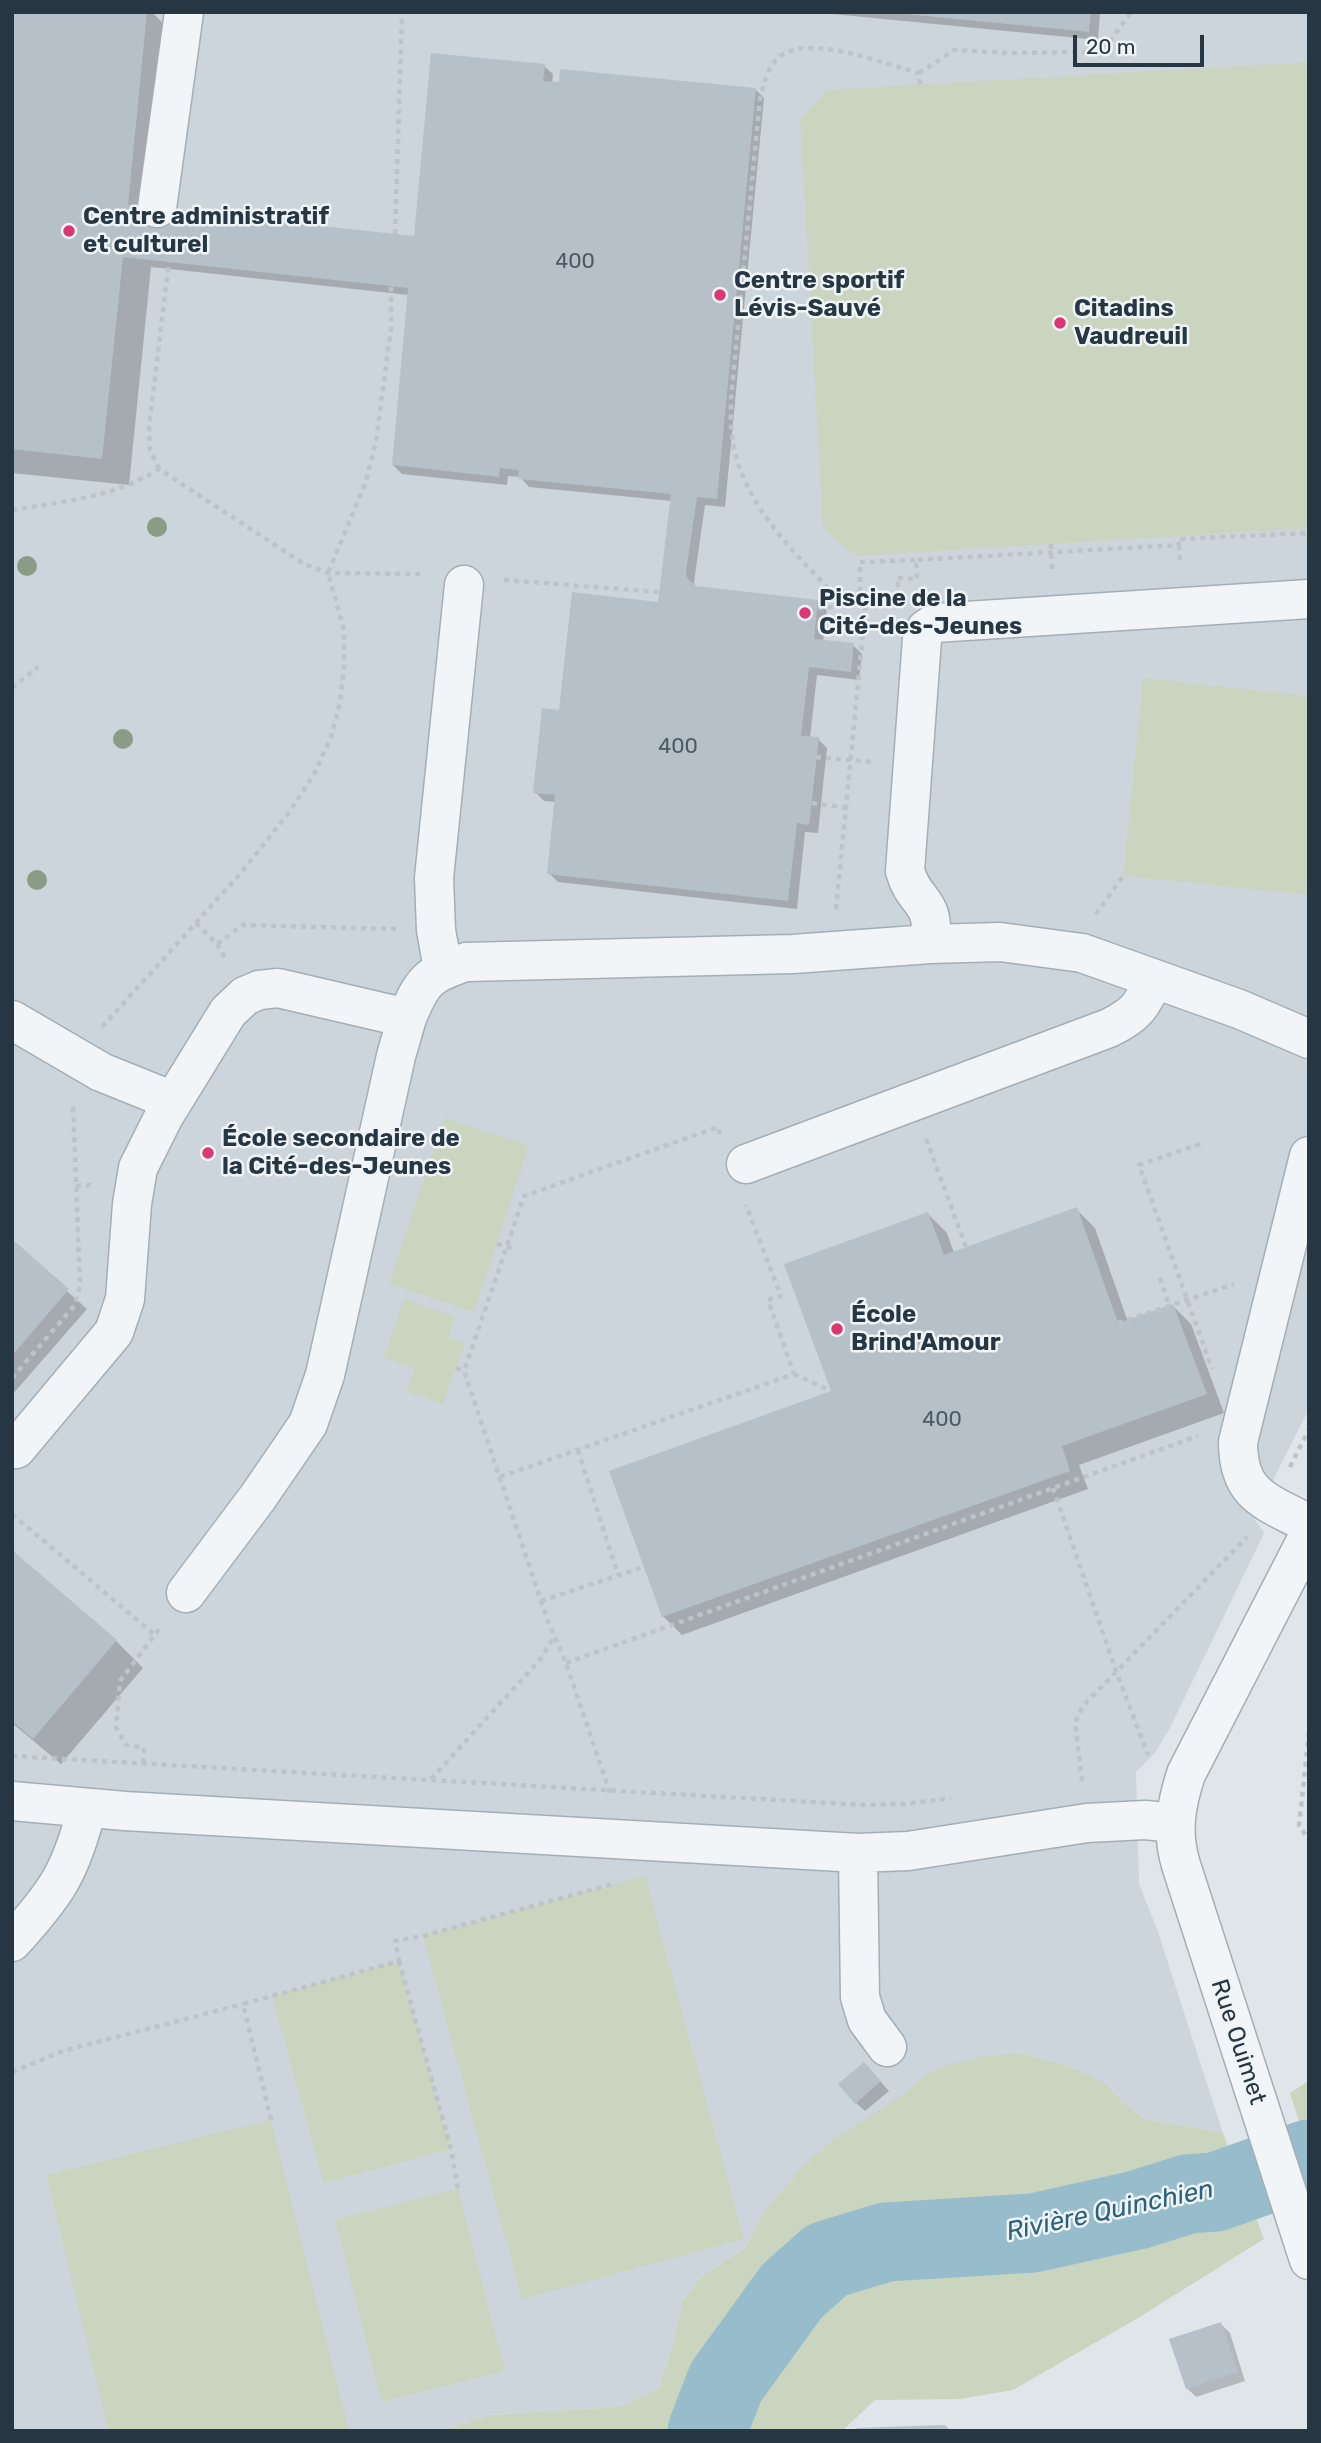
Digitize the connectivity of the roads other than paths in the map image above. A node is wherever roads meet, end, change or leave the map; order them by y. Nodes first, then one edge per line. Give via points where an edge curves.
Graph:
1 (184, 12) edge
2 (157, 208) dead end
3 (463, 579) road end
4 (1309, 599) edge
5 (930, 944) junction
6 (443, 969) junction
7 (1154, 979) junction
8 (407, 1018) junction
9 (12, 1020) edge
10 (1309, 1039) edge
11 (173, 1101) junction
12 (1309, 1156) edge
13 (739, 1166) road end
14 (16, 1449) dead end
15 (1309, 1524) edge
16 (1309, 1535) edge
17 (186, 1593) road end
18 (12, 1801) edge
19 (87, 1808) junction
20 (1175, 1823) junction
21 (858, 1853) junction
22 (12, 1942) edge
23 (887, 2047) dead end
24 (1303, 2243) edge

1 - 2 street
3 - 6 street via 434,878
4 - 5 street via 935,623 926,629 905,871 909,885 930,912
5 - 6 street via 793,954 489,960
5 - 7 street via 1044,946 1082,953
6 - 8 street via 426,980
7 - 10 street
7 - 13 street via 1137,1012 1123,1021
8 - 11 street via 278,988 258,990 229,1012
8 - 17 street via 317,1403 286,1457
9 - 11 street via 101,1072
11 - 14 street via 138,1168 125,1298 114,1332
12 - 15 street via 1238,1442 1245,1483
16 - 20 street, Rue Ouimet via 1186,1773
18 - 19 street
19 - 21 street
19 - 22 street via 65,1875
20 - 21 street via 1087,1823 908,1851
20 - 24 street, Rue Ouimet via 1177,1852
21 - 23 street via 860,1997 867,2020

